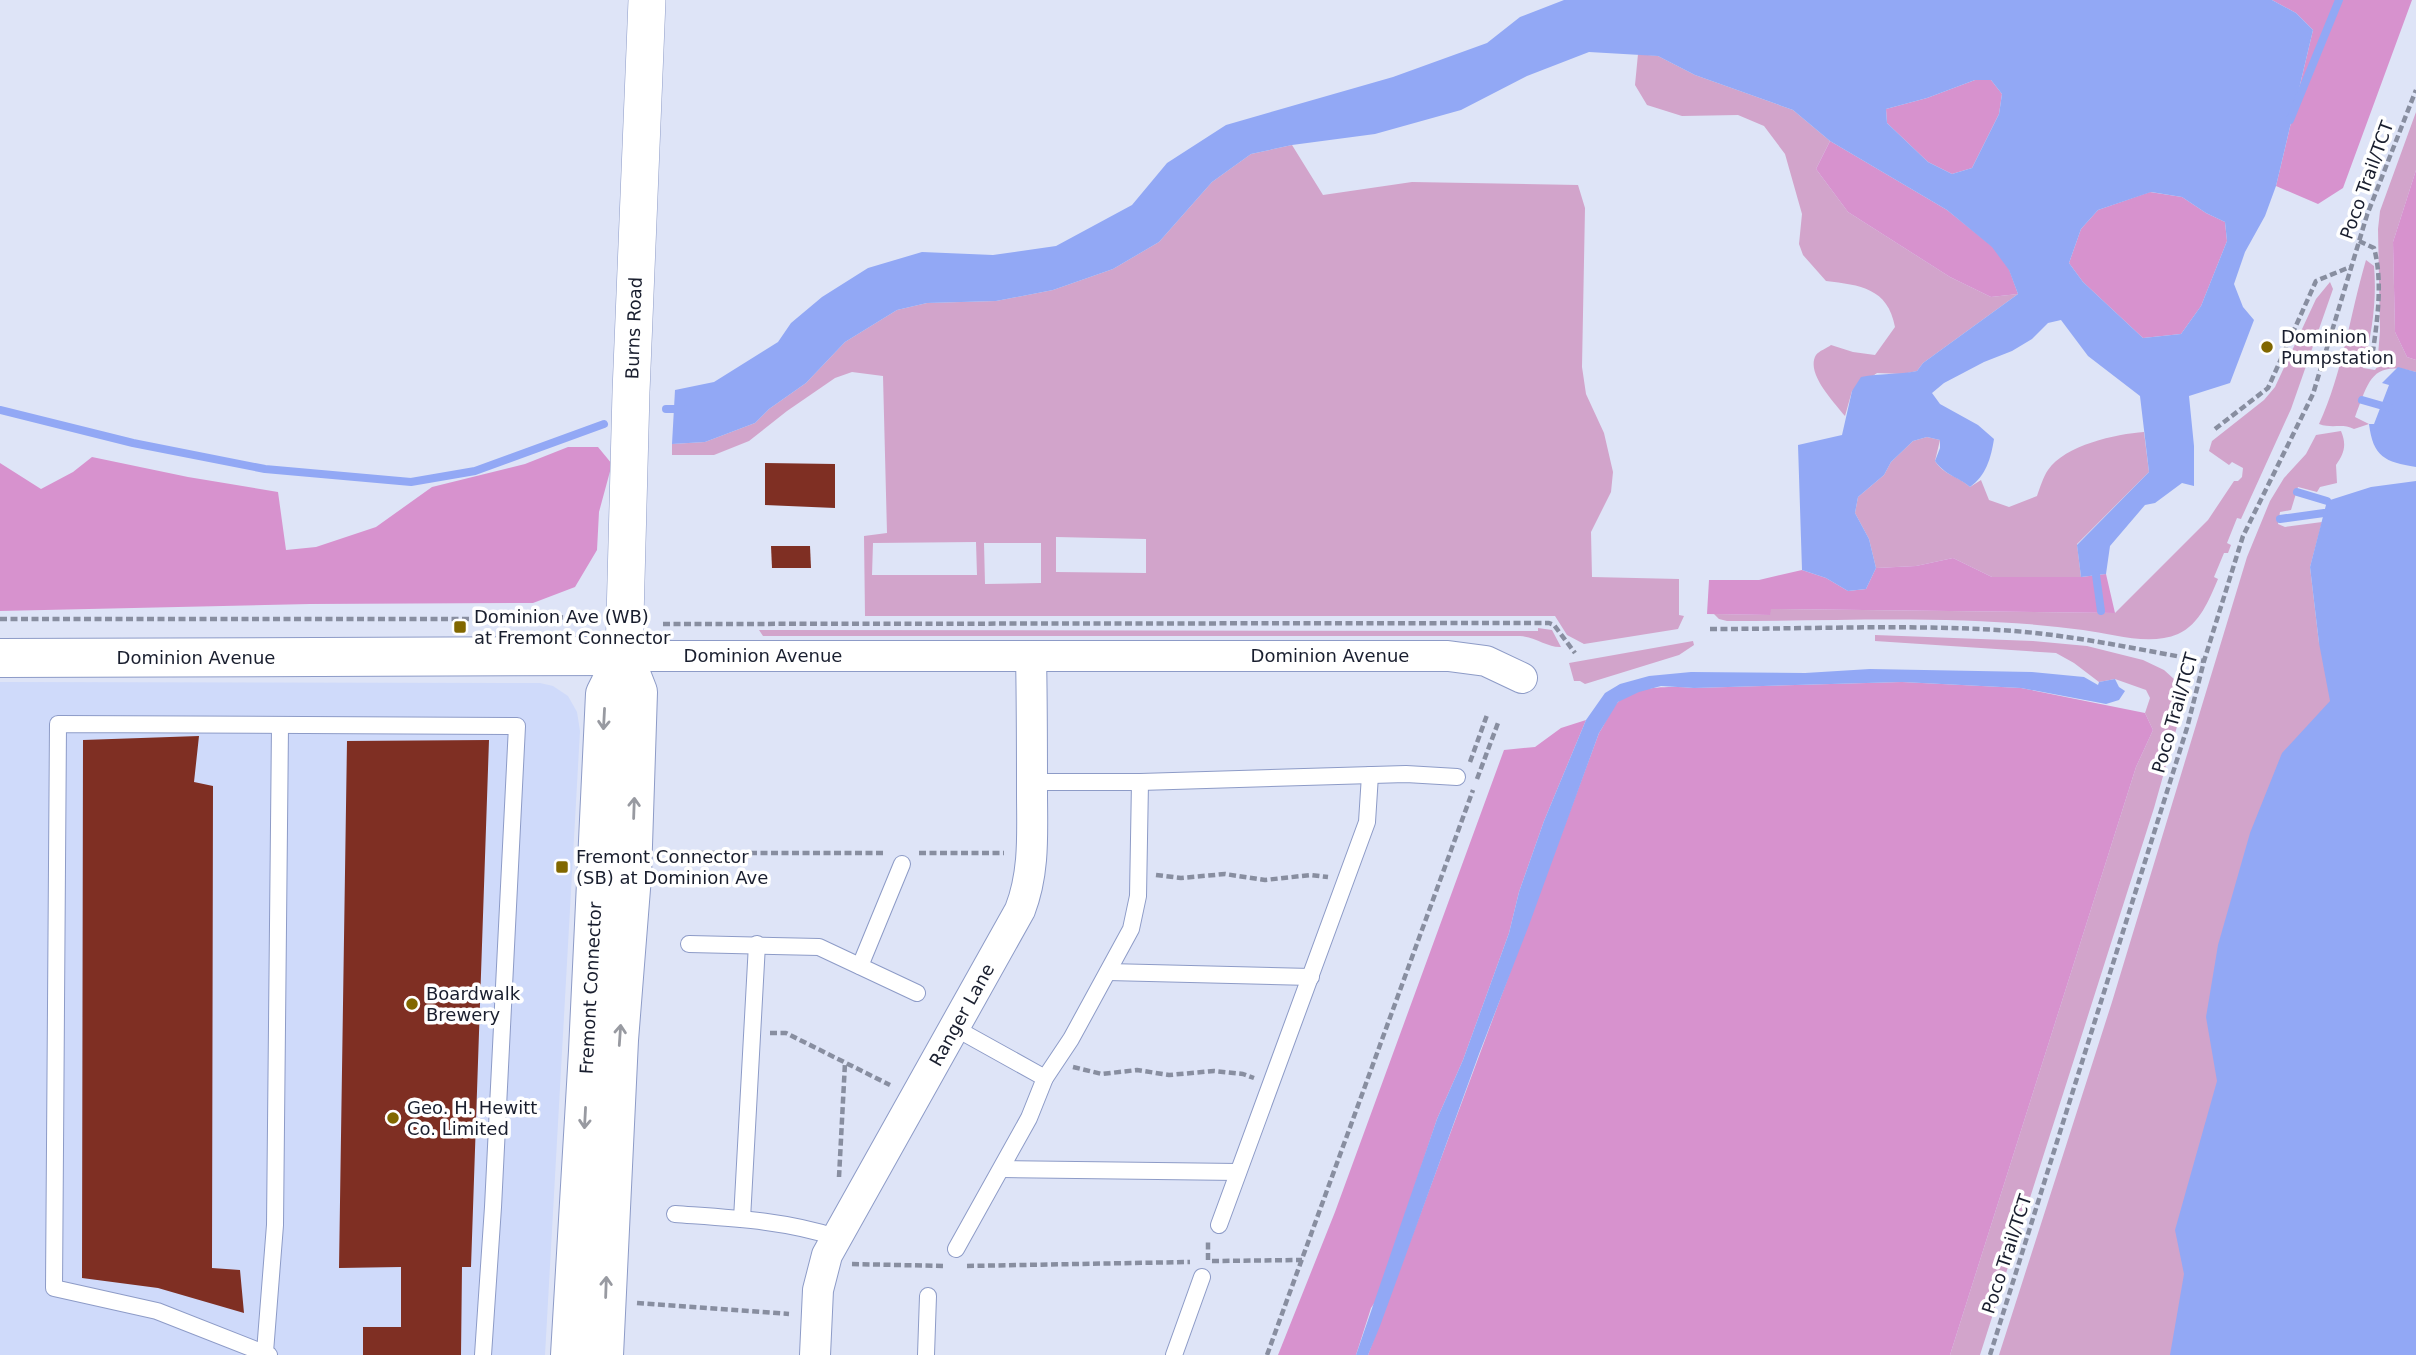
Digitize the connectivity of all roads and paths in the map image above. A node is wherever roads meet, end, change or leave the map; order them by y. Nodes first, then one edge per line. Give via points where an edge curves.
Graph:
1 (648, 0) edge
2 (2416, 90) edge
3 (2359, 241) junction
4 (2351, 267) junction
5 (2371, 365) dead end
6 (2215, 429) dead end
7 (0, 619) edge
8 (593, 620) dead end
9 (663, 624) dead end
10 (1710, 629) dead end
11 (1575, 653) dead end
12 (624, 656) junction
13 (1031, 656) junction
14 (0, 658) edge
15 (2204, 661) junction
16 (1522, 678) dead end
17 (1487, 715) dead end
18 (1497, 723) dead end
19 (280, 726) junction
20 (1370, 775) junction
21 (1457, 778) joint
22 (1032, 782) junction
23 (1140, 782) junction
24 (666, 853) dead end
25 (1004, 853) dead end
26 (903, 857) junction
27 (1139, 872) junction
28 (1346, 882) junction
29 (689, 944) dead end
30 (757, 944) junction
31 (860, 966) junction
32 (1108, 972) junction
33 (1311, 976) junction
34 (917, 993) dead end
35 (955, 1028) junction
36 (752, 1032) junction
37 (1058, 1058) junction
38 (845, 1063) junction
39 (1045, 1078) junction
40 (890, 1085) dead end
41 (1269, 1088) junction
42 (1002, 1169) junction
43 (1238, 1172) junction
44 (839, 1177) dead end
45 (676, 1214) dead end
46 (742, 1219) junction
47 (1219, 1225) dead end
48 (956, 1249) dead end
49 (840, 1250) junction
50 (1303, 1259) junction
51 (1208, 1261) dead end
52 (1194, 1262) dead end
53 (951, 1266) dead end
54 (962, 1266) dead end
55 (1202, 1278) dead end
56 (928, 1296) dead end
57 (636, 1303) dead end
58 (789, 1314) dead end
59 (265, 1354) edge
60 (483, 1355) edge
61 (570, 1355) edge
62 (604, 1355) edge
63 (815, 1355) edge
64 (926, 1355) edge
65 (1174, 1355) edge
66 (1267, 1355) edge
67 (1990, 1355) edge

1 - 12 street, Burns Road
2 - 3 path, Poco Trail/TCT
3 - 4 path, Poco Trail/TCT
3 - 5 path via 2374,248 2378,263
4 - 6 path via 2316,281 2268,388
4 - 15 path, Poco Trail/TCT via 2313,394 2243,536
7 - 8 path via 513,619 531,615
9 - 11 path via 1549,623
10 - 15 path via 2013,631
12 - 13 street, Dominion Avenue
12 - 14 main road, Dominion Avenue
12 -> 61 main road, Fremont Connector via 605,694
62 -> 12 main road, Fremont Connector via 635,797 638,692
13 - 16 street, Dominion Avenue via 1448,656 1486,661
13 - 22 street, Ranger Lane
15 - 67 path, Poco Trail/TCT via 2183,741
17 - 21 path via 1467,769 1457,769
18 - 50 path
19 - 59 lane via 275,1225
19 - 59 lane via 58,724 54,1287 157,1311
19 - 60 lane via 517,726
20 - 21 lane
20 - 23 lane
20 - 28 lane via 1367,822
22 - 23 lane
22 - 35 street, Ranger Lane via 1028,890
23 - 27 lane
24 - 26 path
25 - 26 path
26 - 31 lane
27 - 28 path via 1173,878 1225,874 1265,880 1311,875
27 - 32 lane via 1135,918
28 - 33 lane
29 - 30 lane
30 - 31 lane via 819,947
30 - 36 lane
31 - 34 lane
32 - 33 lane
32 - 37 lane
33 - 41 lane
35 - 39 lane
35 - 49 street, Ranger Lane
36 - 38 path via 786,1033
36 - 46 lane
37 - 39 lane
37 - 41 path via 1092,1073 1214,1071 1247,1075
38 - 40 path
38 - 44 path
39 - 42 lane
41 - 43 lane
42 - 43 lane
42 - 48 lane
43 - 47 lane
45 - 46 lane
46 - 49 lane via 793,1225
49 - 53 path
49 - 63 street, Ranger Lane via 827,1255 820,1279
50 - 51 path
50 - 66 path
52 - 54 path
55 - 65 lane
56 - 64 lane
57 - 58 path

